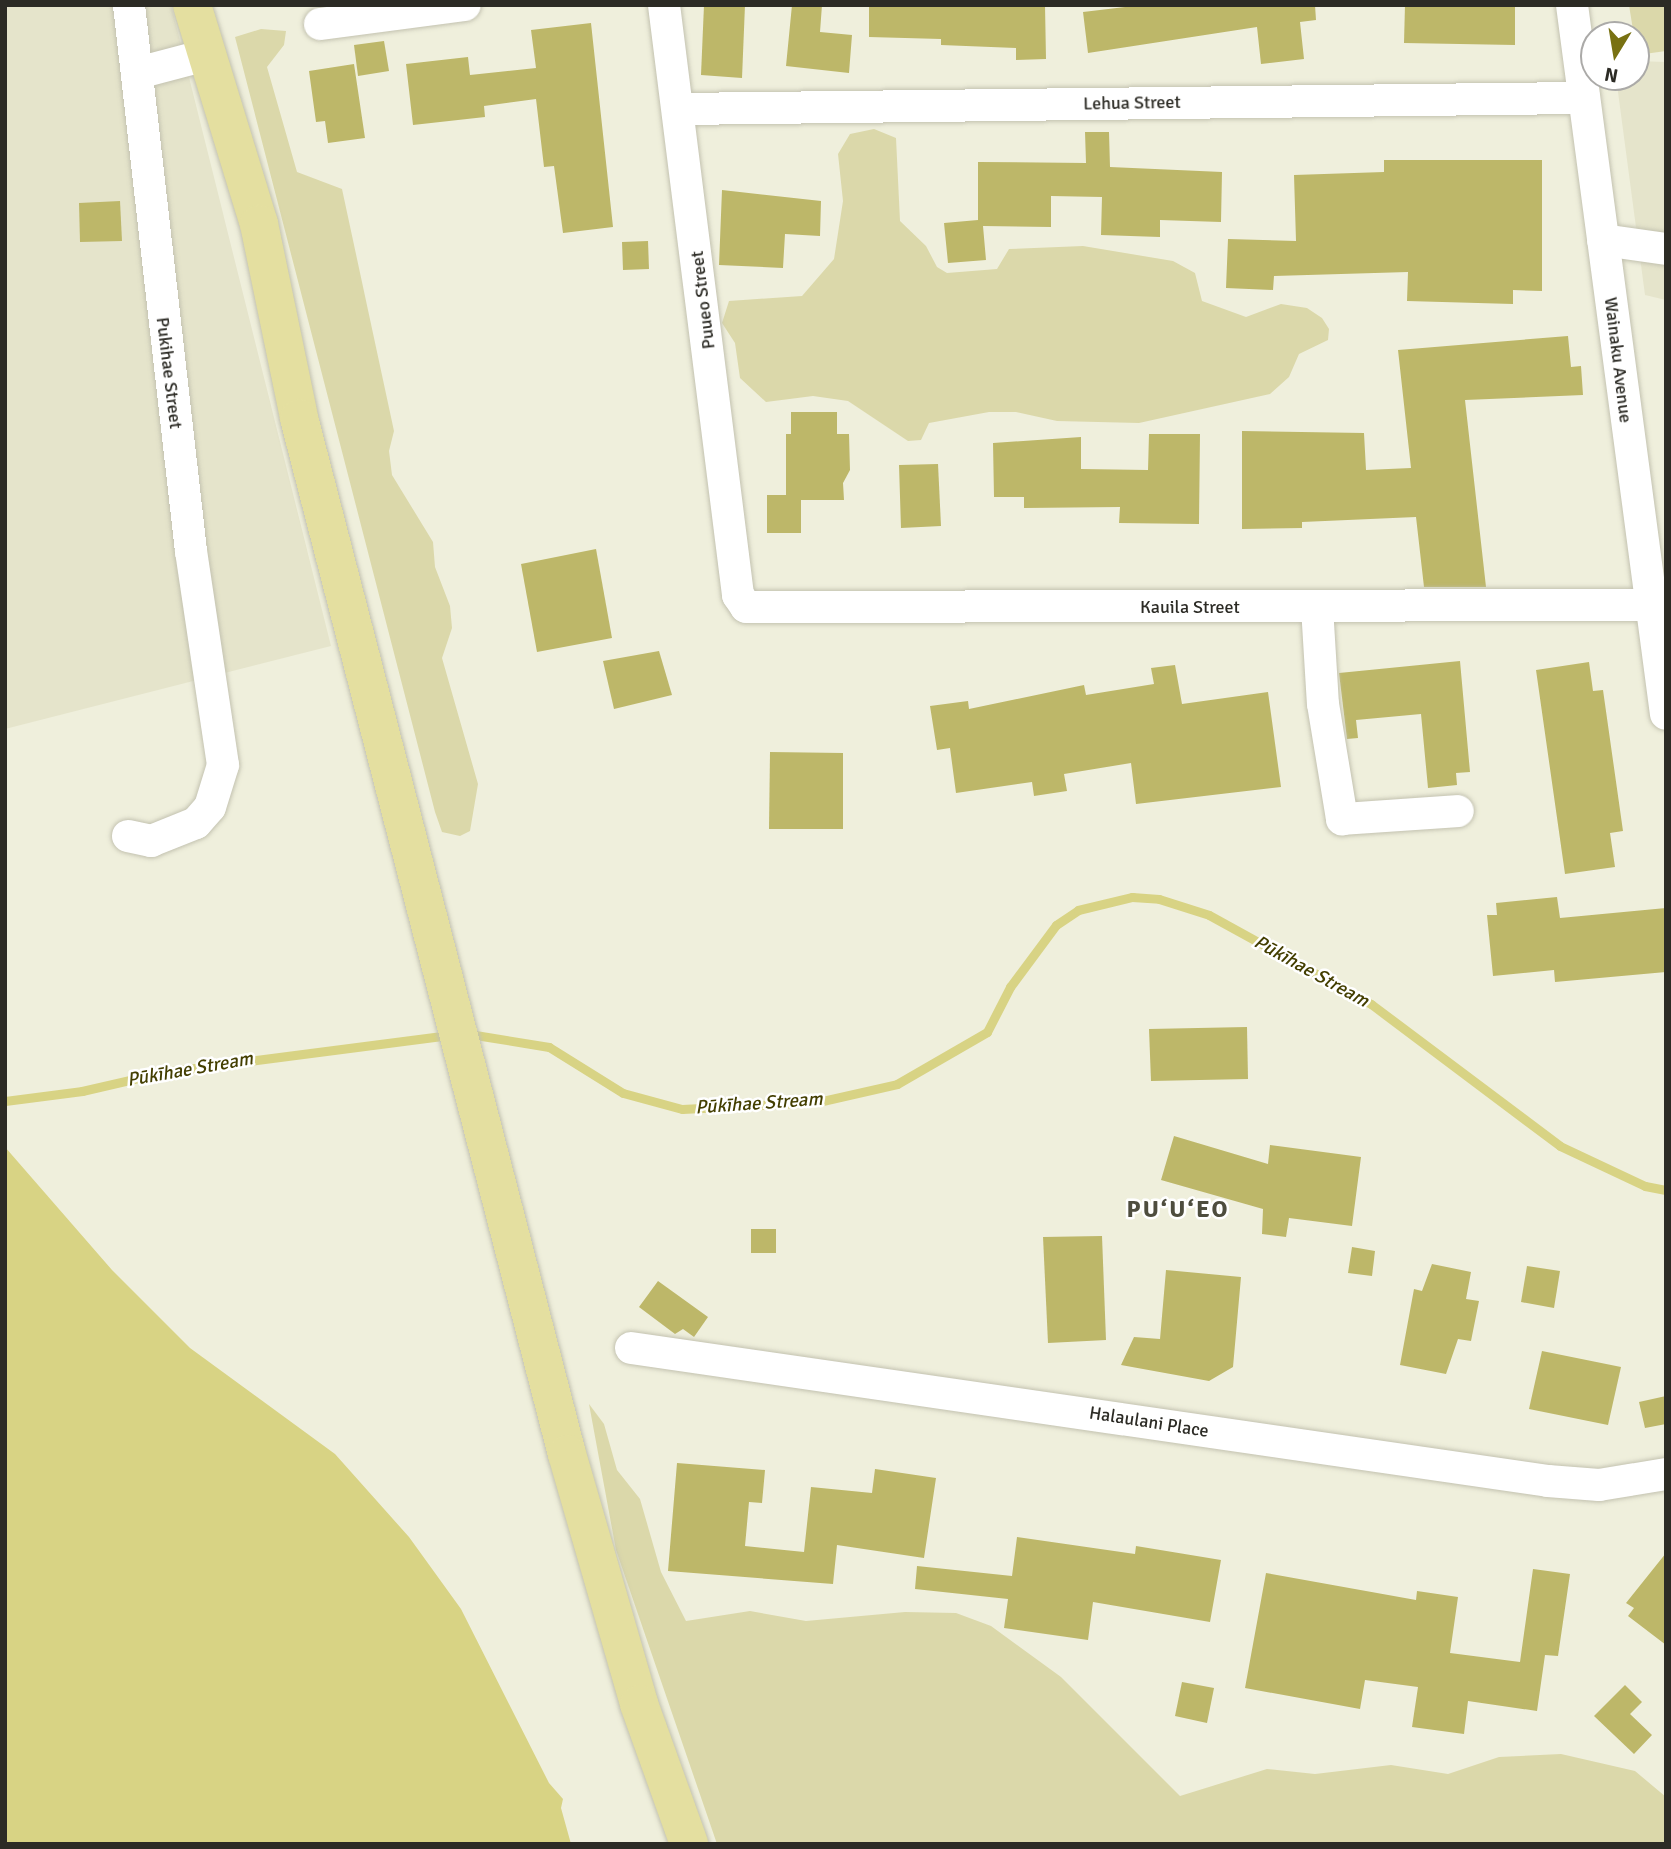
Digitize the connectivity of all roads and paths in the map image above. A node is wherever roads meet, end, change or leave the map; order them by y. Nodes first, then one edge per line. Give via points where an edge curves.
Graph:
1 (129, 5) edge
2 (192, 5) edge
3 (465, 5) edge
4 (664, 5) edge
5 (1572, 5) edge
6 (320, 24) dead end
7 (206, 55) junction
8 (138, 73) junction
9 (1584, 98) junction
10 (679, 109) junction
11 (1603, 240) junction
12 (1666, 249) edge
13 (738, 595) joint
14 (1649, 605) junction
15 (1317, 607) junction
16 (1666, 714) edge
17 (1458, 811) dead end
18 (128, 836) dead end
19 (631, 1348) dead end
20 (1666, 1474) edge
21 (689, 1844) edge

1 - 8 street, Pukihae Street
2 - 7 main road
3 - 6 street
4 - 10 street, Puueo Street
5 - 9 street, Wainaku Avenue
7 - 8 street
7 - 21 main road via 259,224 299,418 567,1454 639,1704
8 - 18 street, Pukihae Street via 145,173 206,671 223,765 210,807 177,833 151,841
9 - 10 street, Lehua Street
9 - 11 street, Wainaku Avenue
10 - 13 street, Puueo Street
11 - 12 street
11 - 14 street, Wainaku Avenue
13 - 15 street, Kauila Street via 747,607 758,610
14 - 15 street, Kauila Street
14 - 16 street, Wainaku Avenue
15 - 17 street via 1323,704 1342,819
19 - 20 street, Halaulani Place via 1548,1481 1599,1485

